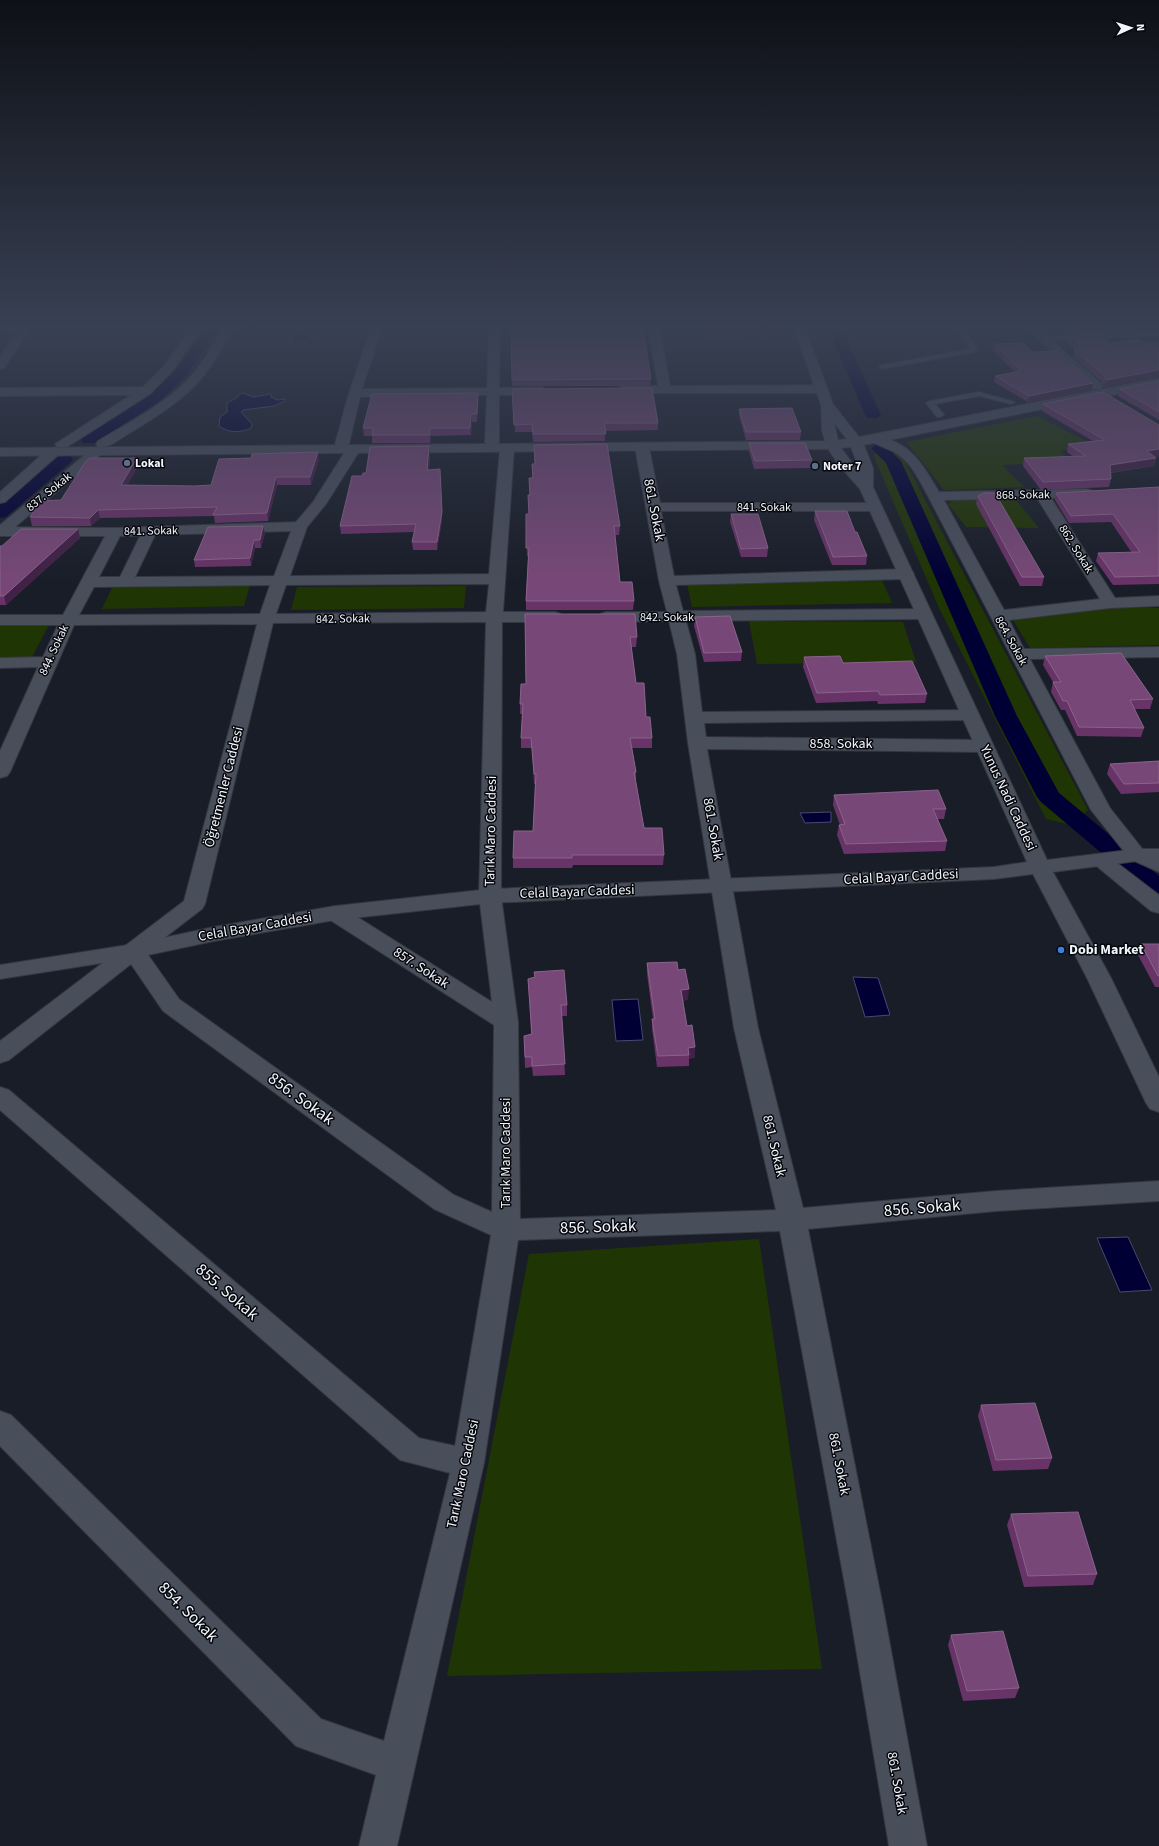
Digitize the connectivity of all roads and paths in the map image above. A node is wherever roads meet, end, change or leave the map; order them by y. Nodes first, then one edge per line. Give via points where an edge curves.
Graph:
1 (114, 411) edge
2 (155, 411) edge
3 (353, 411) edge
4 (496, 411) edge
5 (828, 411) edge
6 (832, 411) edge
7 (961, 411) edge
8 (999, 411) edge
9 (853, 436) junction
10 (876, 438) junction
11 (831, 439) junction
12 (0, 445) edge
13 (500, 446) junction
14 (348, 447) junction
15 (642, 447) junction
16 (58, 448) junction
17 (100, 448) junction
18 (0, 452) edge
19 (866, 488) junction
20 (1096, 493) edge
21 (1042, 495) junction
22 (935, 496) junction
23 (1, 497) edge
24 (653, 507) junction
25 (875, 507) junction
26 (300, 526) junction
27 (1, 531) edge
28 (150, 531) junction
29 (115, 532) junction
30 (906, 574) junction
31 (497, 579) junction
32 (279, 581) junction
33 (667, 581) junction
34 (90, 582) junction
35 (124, 582) junction
36 (1159, 601) edge
37 (1110, 602) junction
38 (924, 614) junction
39 (997, 616) junction
40 (494, 617) junction
41 (570, 617) edge
42 (593, 617) edge
43 (678, 617) junction
44 (266, 619) junction
45 (0, 620) edge
46 (68, 620) junction
47 (1159, 652) edge
48 (1019, 654) junction
49 (48, 662) junction
50 (0, 663) edge
51 (970, 715) junction
52 (694, 718) junction
53 (697, 743) junction
54 (984, 746) junction
55 (0, 772) edge
56 (1136, 855) junction
57 (1159, 855) edge
58 (1102, 860) junction
59 (1040, 866) junction
60 (1159, 866) edge
61 (723, 886) junction
62 (490, 896) junction
63 (1159, 906) edge
64 (335, 913) junction
65 (134, 951) junction
66 (0, 972) edge
67 (506, 1022) junction
68 (0, 1054) edge
69 (0, 1096) edge
70 (1159, 1103) edge
71 (1159, 1191) edge
72 (792, 1220) junction
73 (506, 1230) junction
74 (0, 1425) edge
75 (468, 1463) junction
76 (398, 1764) junction
77 (378, 1846) edge
78 (908, 1846) edge

1 - 16 street, 837. Sokak
2 - 17 street, 837. Sokak
3 - 14 street, Öğretmenler Caddesi
4 - 13 street, Tarık Maro Caddesi
5 - 11 street
6 - 9 street, Yunus Nadi Caddesi
7 - 9 street
8 - 10 street
9 - 10 street
9 - 11 street
9 - 19 street, Yunus Nadi Caddesi via 866,468
10 - 22 street, 864. Sokak via 909,454
11 - 13 street via 772,438
11 - 15 street
11 - 19 street, Yunus Nadi Caddesi via 848,469
12 - 16 street
13 - 14 street
13 - 15 street
13 - 31 street, Tarık Maro Caddesi
14 - 17 street
14 - 26 street, Öğretmenler Caddesi via 320,504
15 - 24 street, 861. Sokak
16 - 17 street
16 - 18 street
16 - 23 street, 837. Sokak
17 - 27 street, 837. Sokak
19 - 25 street, Yunus Nadi Caddesi
20 - 21 street, 868. Sokak
21 - 22 street, 868. Sokak
21 - 37 street, 862. Sokak
22 - 39 street, 864. Sokak
24 - 25 street, 841. Sokak
24 - 33 street, 861. Sokak
25 - 30 street, Yunus Nadi Caddesi
26 - 28 street, 841. Sokak
26 - 32 street, Öğretmenler Caddesi
27 - 29 street, 841. Sokak
28 - 29 street, 841. Sokak
28 - 35 street
29 - 34 street, 844. Sokak
30 - 33 street
30 - 38 street, Yunus Nadi Caddesi
31 - 32 street
31 - 40 street, Tarık Maro Caddesi
32 - 35 street
32 - 44 street, Öğretmenler Caddesi
33 - 43 street, 861. Sokak
34 - 35 street
34 - 46 street, 844. Sokak
36 - 37 street
37 - 39 street
38 - 43 street, 842. Sokak
38 - 51 street, Yunus Nadi Caddesi
39 - 48 street, 864. Sokak
40 - 41 street, 842. Sokak
40 - 44 street, 842. Sokak
40 - 62 street, Tarık Maro Caddesi
42 - 43 street, 842. Sokak
43 - 52 street, 861. Sokak via 686,654
44 - 46 street, 842. Sokak
44 - 65 street, Öğretmenler Caddesi via 194,904
45 - 46 street, 842. Sokak
46 - 49 street, 844. Sokak
47 - 48 street
48 - 56 street, 864. Sokak via 1101,810
49 - 50 street
49 - 55 street, 844. Sokak
51 - 52 street
51 - 54 street, Yunus Nadi Caddesi
52 - 53 street, 861. Sokak
53 - 54 street, 858. Sokak
53 - 61 street, 861. Sokak
54 - 59 street, Yunus Nadi Caddesi
56 - 57 street, Celal Bayar Caddesi
56 - 58 street, Celal Bayar Caddesi
56 - 60 street
58 - 59 street, Celal Bayar Caddesi
58 - 63 street
59 - 61 street, Celal Bayar Caddesi via 994,872
59 - 70 street, Yunus Nadi Caddesi via 1099,978
61 - 62 street, Celal Bayar Caddesi
61 - 72 street, 861. Sokak via 746,1028
62 - 64 street, Celal Bayar Caddesi
62 - 67 street, Tarık Maro Caddesi
64 - 65 street, Celal Bayar Caddesi
64 - 67 street, 857. Sokak
65 - 66 street, Celal Bayar Caddesi
65 - 68 street, Öğretmenler Caddesi
65 - 73 street, 856. Sokak via 171,1005 444,1202
67 - 73 street, Tarık Maro Caddesi
69 - 75 street, 855. Sokak via 411,1450
71 - 72 street, 856. Sokak
72 - 73 street, 856. Sokak
72 - 78 street, 861. Sokak via 866,1607
73 - 75 street, Tarık Maro Caddesi
74 - 76 street, 854. Sokak via 309,1733
75 - 76 street, Tarık Maro Caddesi
76 - 77 street, Tarık Maro Caddesi

